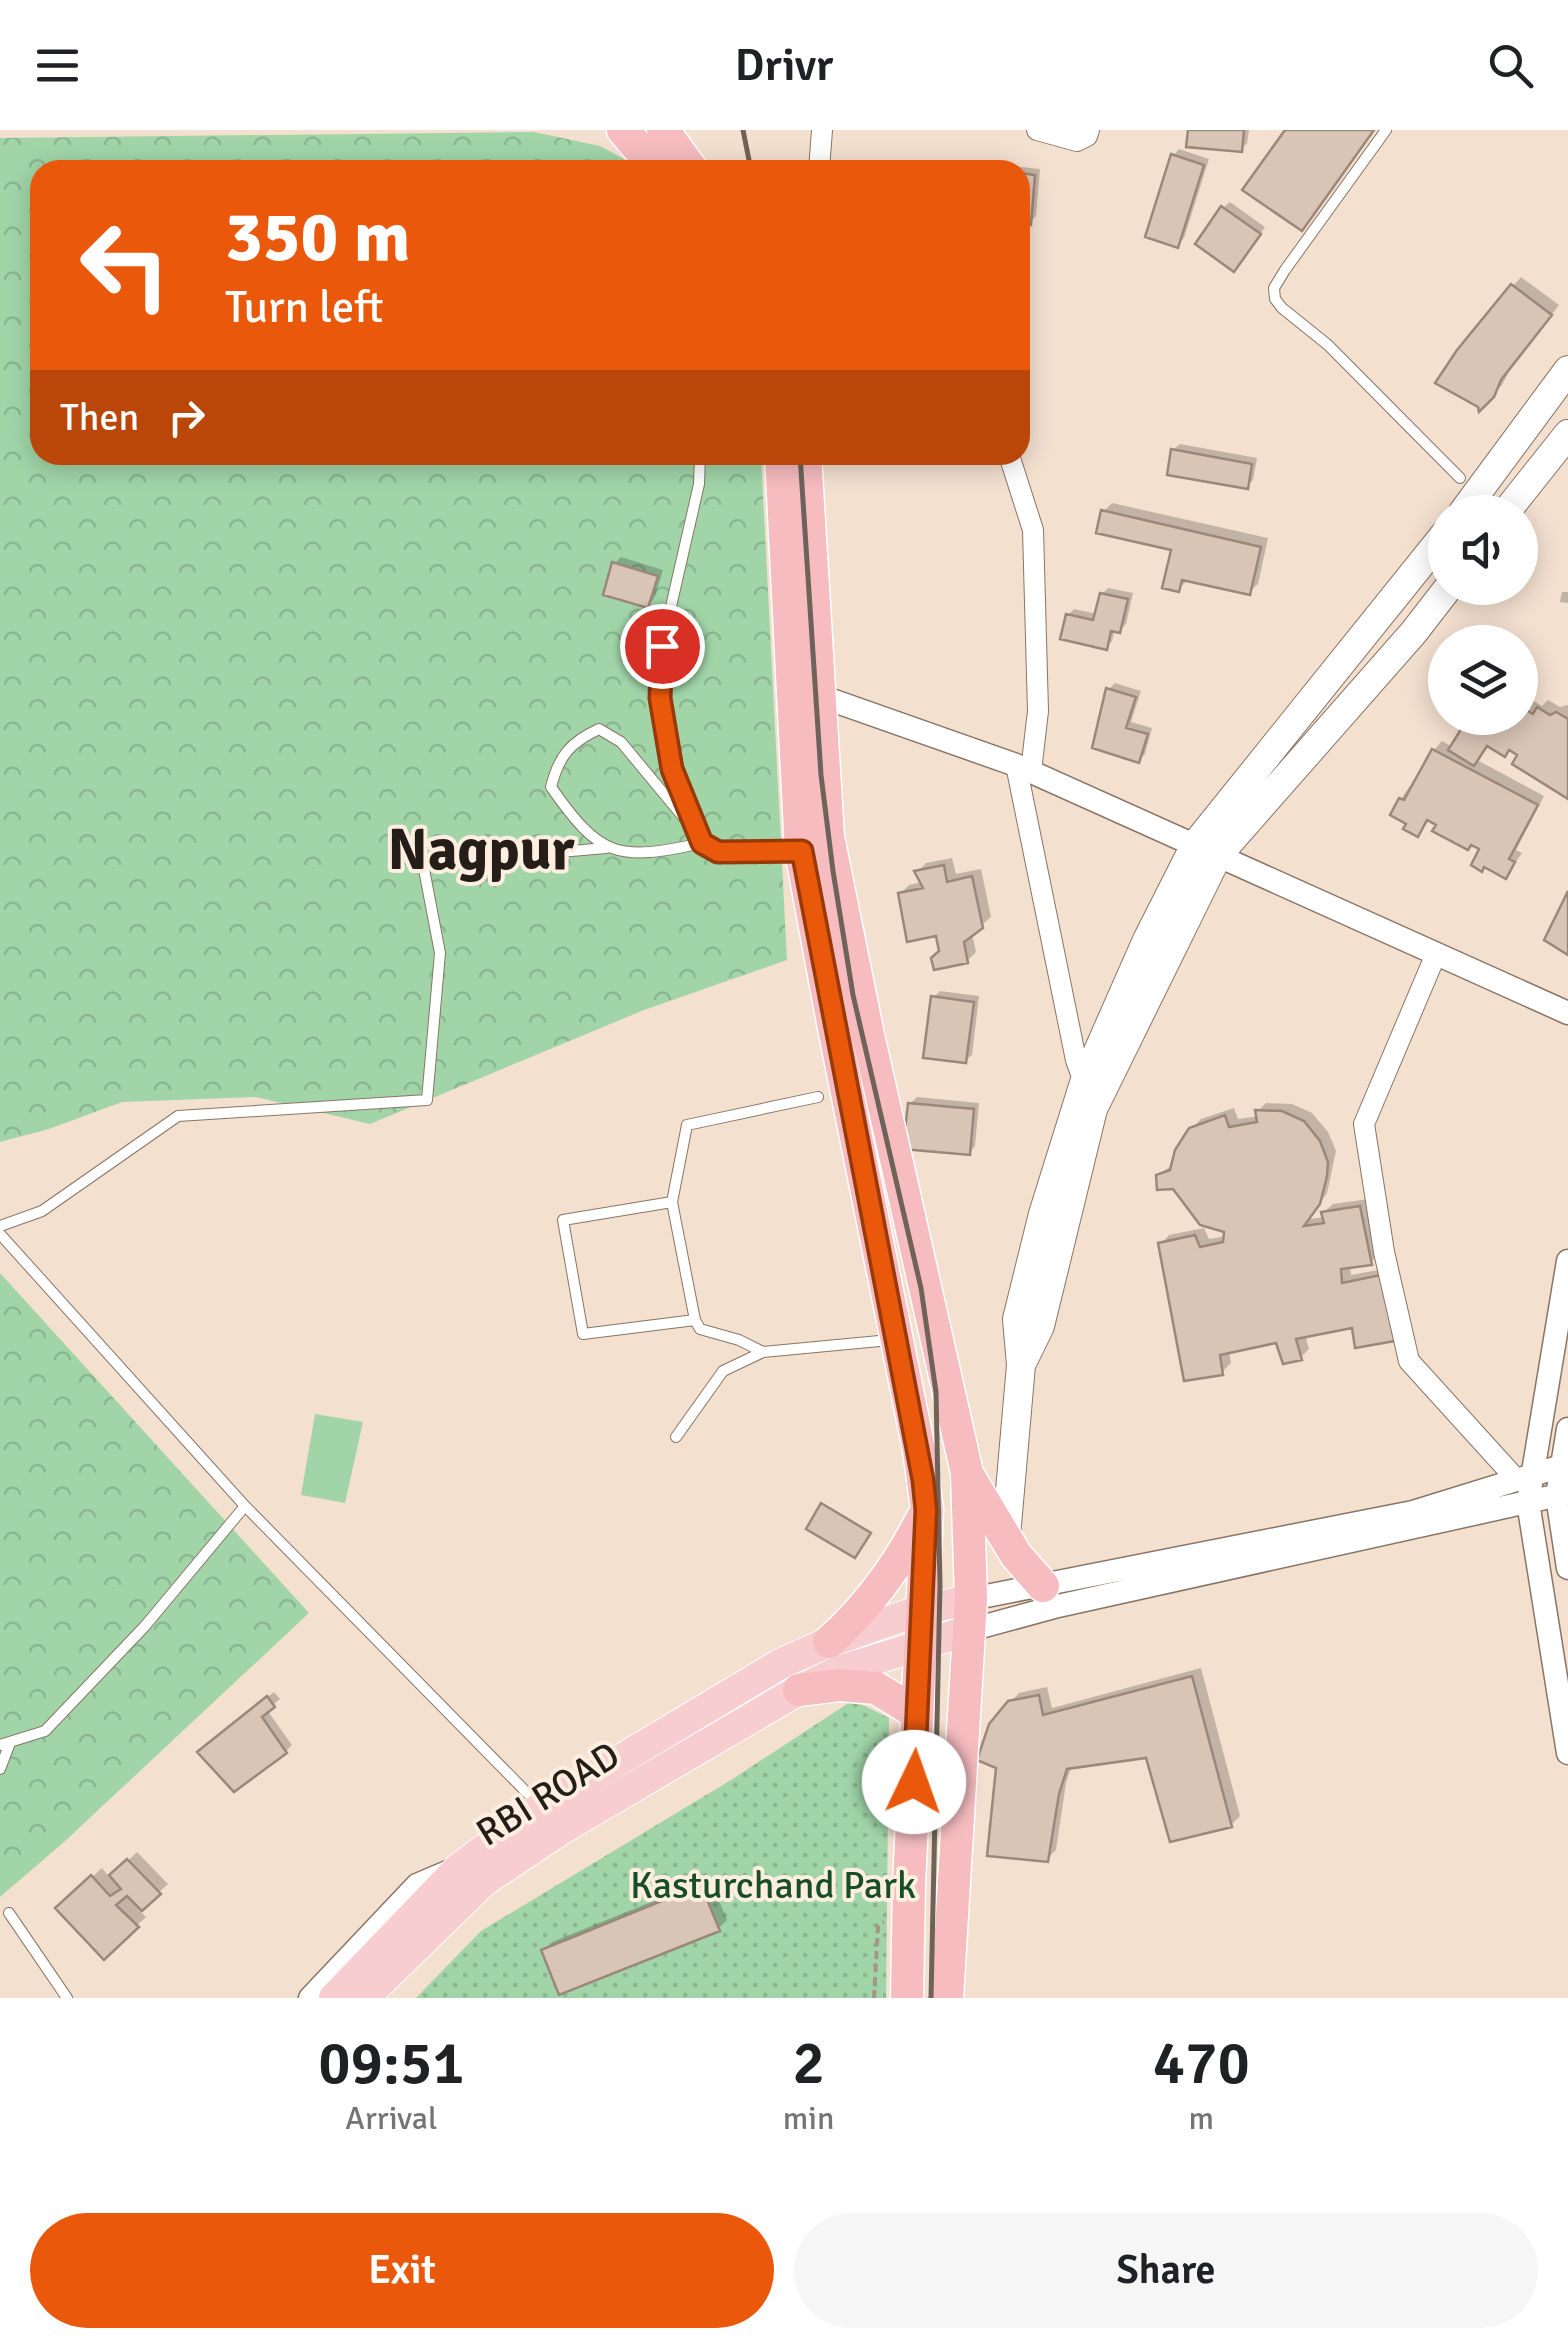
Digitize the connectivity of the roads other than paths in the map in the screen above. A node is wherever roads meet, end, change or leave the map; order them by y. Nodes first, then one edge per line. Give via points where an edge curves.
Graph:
1 (623, 130) edge
2 (663, 130) edge
3 (822, 130) edge
4 (1036, 130) edge
5 (1089, 130) edge
6 (1386, 130) edge
7 (648, 160) edge
8 (685, 160) edge
9 (820, 160) edge
10 (1568, 370) edge
11 (1568, 434) edge
12 (700, 465) edge
13 (782, 465) edge
14 (807, 465) edge
15 (1013, 465) edge
16 (1477, 495) edge
17 (1487, 495) edge
18 (1491, 495) edge
19 (1428, 555) edge
20 (1401, 589) junction
21 (1435, 605) edge
22 (1427, 616) junction
23 (820, 696) junction
24 (1023, 768) junction
25 (700, 840) junction
26 (606, 848) junction
27 (816, 850) junction
28 (1206, 850) junction
29 (1436, 954) junction
30 (1568, 1013) edge
31 (818, 1096) dead end
32 (1088, 1096) junction
33 (672, 1202) junction
34 (0, 1226) edge
35 (0, 1234) edge
36 (1568, 1261) edge
37 (695, 1320) junction
38 (896, 1340) junction
39 (764, 1352) junction
40 (1568, 1429) edge
41 (676, 1438) dead end
42 (1564, 1465) edge
43 (967, 1473) junction
44 (1526, 1477) junction
45 (1562, 1494) edge
46 (1528, 1502) junction
47 (245, 1506) junction
48 (926, 1510) junction
49 (1006, 1536) junction
50 (1568, 1568) edge
51 (1043, 1586) junction
52 (923, 1610) junction
53 (971, 1615) junction
54 (829, 1642) junction
55 (920, 1645) junction
56 (799, 1690) junction
57 (917, 1713) junction
58 (5, 1744) edge
59 (1568, 1753) edge
60 (0, 1769) edge
61 (551, 1818) junction
62 (460, 1868) junction
63 (10, 1914) dead end
64 (66, 1998) edge
65 (310, 1998) edge
66 (334, 1998) edge
67 (364, 1998) edge
68 (907, 1998) edge
69 (946, 1998) edge

1 - 7 highway
2 - 8 highway
3 - 9 street
4 - 5 street via 1077,141
6 - 16 lane via 1285,270 1275,298
10 - 17 main road
11 - 18 main road
12 - 25 lane via 662,646 660,698 672,769
13 - 27 highway
14 - 23 highway
15 - 24 street via 1033,530 1038,711
19 - 20 main road
20 - 22 main road
20 - 28 main road
21 - 22 main road
22 - 28 main road
23 - 24 street
23 - 27 highway
24 - 28 street
24 - 32 street
25 - 26 lane via 665,852
25 - 26 lane via 621,742 600,730 576,740 556,766 551,787 580,829
25 - 27 lane via 718,852
26 - 34 lane via 423,864 440,953 427,1100 178,1116 42,1211
27 - 38 highway
27 - 43 highway
28 - 29 street
28 - 32 main road
29 - 30 street
29 - 44 street via 1364,1124 1384,1252 1409,1361
31 - 33 lane via 687,1125
32 - 49 main road via 1040,1326 1021,1365
33 - 37 lane
33 - 37 lane via 563,1220 583,1334
35 - 47 lane
36 - 44 street
37 - 39 lane via 700,1330
38 - 39 lane
38 - 48 highway
39 - 41 lane via 723,1370
40 - 42 street
42 - 44 street
42 - 45 street
43 - 49 highway
43 - 53 highway
44 - 46 street
44 - 51 street via 1413,1512
45 - 46 street
45 - 50 street
46 - 53 street via 1058,1606
46 - 59 street
47 - 58 lane via 145,1626 45,1730
47 - 61 lane
48 - 52 highway
48 - 54 highway via 878,1590
49 - 51 highway
51 - 53 street
52 - 53 main road
52 - 54 main road
52 - 55 highway
53 - 55 main road, RBI ROAD
53 - 69 highway
54 - 61 main road via 782,1664
55 - 56 main road, RBI ROAD
55 - 57 highway
56 - 57 highway via 876,1688
56 - 61 main road, RBI ROAD
57 - 68 highway
58 - 60 lane
61 - 62 main road
61 - 67 main road, RBI ROAD
62 - 65 street via 417,1884
62 - 66 main road
63 - 64 lane

